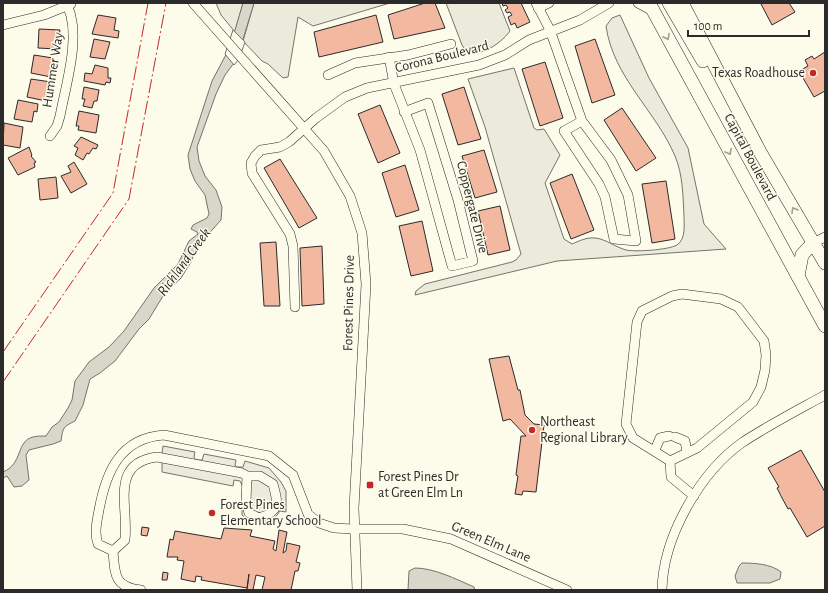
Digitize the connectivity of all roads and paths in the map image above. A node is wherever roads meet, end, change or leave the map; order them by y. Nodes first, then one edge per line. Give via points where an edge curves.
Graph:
1 (193, 3) edge
2 (549, 3) edge
3 (609, 3) edge
4 (638, 3) edge
5 (669, 3) edge
6 (682, 3) edge
7 (70, 5) edge
8 (537, 6) edge
9 (651, 7) edge
10 (3, 24) edge
11 (550, 30) junction
12 (451, 44) dead end
13 (389, 56) junction
14 (328, 75) dead end
15 (394, 84) junction
16 (404, 112) junction
17 (582, 121) junction
18 (748, 127) junction
19 (305, 129) junction
20 (50, 136) dead end
21 (825, 237) edge
22 (813, 243) junction
23 (825, 263) edge
24 (798, 276) junction
25 (295, 307) dead end
26 (825, 326) edge
27 (825, 395) edge
28 (655, 450) junction
29 (687, 452) junction
30 (670, 461) junction
31 (247, 476) junction
32 (694, 496) junction
33 (353, 529) junction
34 (113, 551) junction
35 (142, 590) edge
36 (357, 590) edge
37 (567, 590) edge
38 (662, 590) edge

1 - 19 street, Forest Pines Drive
2 - 8 street
3 - 11 street, Corona Boulevard via 580,20
4 - 9 street
5 - 18 highway via 730,108
6 - 18 highway, Capital Boulevard
7 - 10 street via 44,15
7 - 20 street, Hummer Way via 74,25 72,46 60,116
8 - 11 street
9 -> 24 highway, Capital Boulevard
11 - 15 street, Corona Boulevard via 505,55 479,65
11 - 17 street
12 - 13 street via 408,55
13 - 14 street via 355,63
13 - 15 street, Coppergate Drive
15 - 16 street, Coppergate Drive
15 - 19 street, Corona Boulevard via 367,88 345,97
16 - 16 street, Coppergate Drive via 428,103 456,194 473,261 452,266 420,150
17 - 17 street via 564,130 605,197 614,239 636,241 628,195 611,160
22 -> 18 highway, Capital Boulevard
19 - 25 street, Corona Boulevard via 285,144 261,150 252,163 252,173 290,234
19 - 33 street, Forest Pines Drive via 324,151 340,177 350,196 362,233 366,284
21 - 22 street
22 - 23 highway, Capital Boulevard
22 - 24 highway via 802,255
24 - 26 highway, Capital Boulevard
27 - 32 street via 742,443 717,465
28 - 29 street via 660,438 672,437 685,441
28 - 29 street via 633,438 626,424 637,322 642,312 653,304 682,294 721,299 738,307 764,341 766,355 761,387 753,402 697,448
28 - 30 street
29 - 30 street
30 - 32 street via 672,477
31 - 31 street via 246,502 249,513 259,518 270,515 276,508 277,500 272,484 260,476
31 - 34 street via 157,457 144,459 133,466 124,483 125,540
32 - 38 street via 671,543 662,577
33 - 34 street, Green Elm Lane via 334,528 319,523 308,514 293,475 269,456 164,435 151,436 122,453 111,466 103,488 95,537 98,544
33 - 36 street, Forest Pines Drive
33 - 37 street, Green Elm Lane via 403,529 451,539
34 - 35 street via 114,570 118,582 128,589

